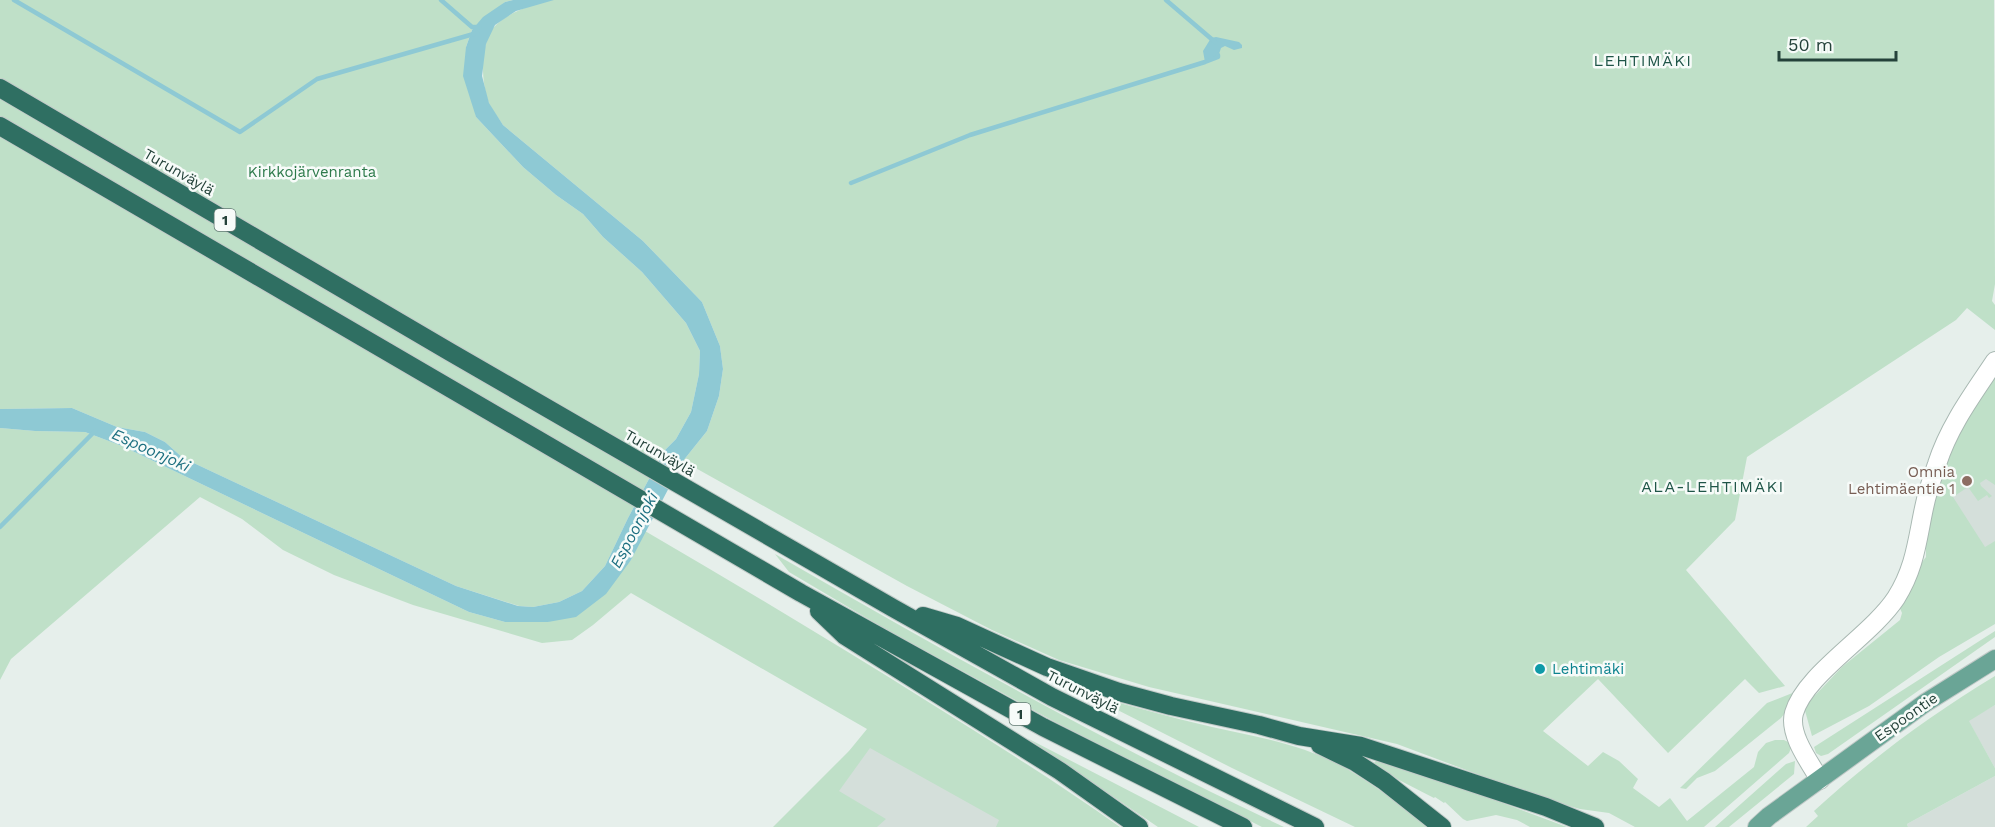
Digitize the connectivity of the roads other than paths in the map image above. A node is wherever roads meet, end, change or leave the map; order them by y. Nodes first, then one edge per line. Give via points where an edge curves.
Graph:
1 (0, 88) edge
2 (0, 126) edge
3 (1995, 361) edge
4 (801, 593) junction
5 (893, 608) junction
6 (1995, 659) edge
7 (1299, 736) junction
8 (1820, 780) junction
9 (1139, 827) edge
10 (1243, 827) edge
11 (1315, 827) edge
12 (1442, 827) edge
13 (1595, 827) edge
14 (1757, 827) edge
15 (1776, 827) edge

1 - 5 highway, Turunväylä / 1
2 - 4 highway, 1
3 - 8 street via 1957,418 1938,461 1912,566 1895,598 1874,626 1814,681 1794,714 1801,748
4 - 9 highway via 845,636 1060,771
4 - 10 highway, 1 via 1043,727
5 - 7 highway via 957,626 1047,667 1119,692
5 - 11 highway, Turunväylä / 1 via 1052,697
6 - 8 main road, Espoontie via 1925,703
7 - 12 highway via 1355,762
7 - 13 highway via 1361,746 1410,760
8 - 14 main road, Espoontie
8 - 15 main road, Espoontie

